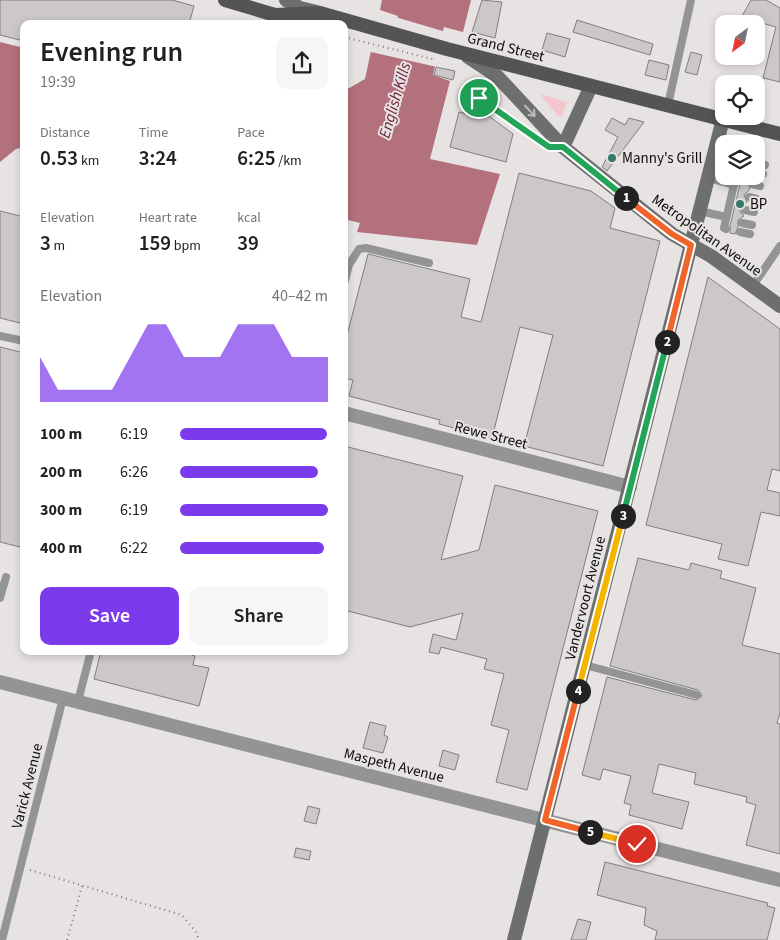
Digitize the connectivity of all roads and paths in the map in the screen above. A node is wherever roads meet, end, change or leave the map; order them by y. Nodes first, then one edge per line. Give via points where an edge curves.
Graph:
1 (225, 0) edge
2 (286, 0) edge
3 (310, 0) edge
4 (691, 0) edge
5 (320, 13) junction
6 (344, 20) edge
7 (348, 21) edge
8 (348, 38) edge
9 (458, 52) junction
10 (436, 60) dead end
11 (591, 86) junction
12 (479, 98) dead end
13 (668, 105) junction
14 (715, 117) edge
15 (746, 125) edge
16 (780, 134) edge
17 (563, 147) junction
18 (715, 165) edge
19 (708, 178) junction
20 (715, 180) edge
21 (735, 185) edge
22 (749, 197) dead end
23 (757, 199) dead end
24 (700, 210) junction
25 (746, 210) dead end
26 (754, 212) dead end
27 (727, 218) junction
28 (742, 223) dead end
29 (752, 225) dead end
30 (726, 229) dead end
31 (740, 232) dead end
32 (750, 234) dead end
33 (691, 245) junction
34 (780, 246) edge
35 (429, 264) dead end
36 (348, 269) edge
37 (752, 287) junction
38 (779, 305) edge
39 (0, 336) edge
40 (20, 340) edge
41 (348, 414) edge
42 (630, 487) junction
43 (6, 577) dead end
44 (0, 598) edge
45 (90, 655) edge
46 (585, 665) junction
47 (0, 682) edge
48 (697, 695) dead end
49 (63, 698) junction
50 (78, 701) junction
51 (545, 820) junction
52 (20, 867) junction
53 (780, 880) edge
54 (82, 886) junction
55 (2, 940) edge
56 (67, 940) edge
57 (199, 940) edge
58 (514, 940) edge

1 - 5 main road, Grand Street via 275,15
2 - 5 main road
3 - 5 main road
4 - 13 lane
5 - 6 main road, Grand Street
7 - 9 main road, Grand Street
8 - 10 path
9 - 11 main road, Grand Street
9 -> 17 main road, Metropolitan Avenue via 497,76
11 - 13 main road, Grand Street
11 - 17 main road
12 - 17 lane via 549,147
13 - 14 main road, Grand Street
15 - 16 main road, Grand Street
17 - 33 main road, Metropolitan Avenue
18 - 19 main road, Vandervoort Avenue
19 - 20 lane
19 - 24 main road, Vandervoort Avenue
21 - 27 lane
22 - 23 lane
24 - 27 lane
24 - 33 main road, Vandervoort Avenue
25 - 26 lane
27 - 30 lane
28 - 29 lane
31 - 32 lane
33 - 37 main road, Metropolitan Avenue
33 - 42 main road, Vandervoort Avenue
34 - 37 lane
35 - 36 lane via 366,248 359,249
37 - 38 main road, Metropolitan Avenue
39 - 40 lane
41 - 42 street, Rewe Street
42 - 46 main road, Vandervoort Avenue
43 - 44 lane
45 - 50 lane
46 - 48 lane
46 - 51 main road, Vandervoort Avenue
47 - 49 street, Maspeth Avenue
49 - 50 street, Maspeth Avenue
49 - 52 lane, Varick Avenue
50 - 51 street, Maspeth Avenue
51 - 53 street, Maspeth Avenue
51 - 58 main road, Vandervoort Avenue
52 - 54 path
52 - 55 lane, Varick Avenue
54 - 56 path
54 - 57 path via 182,915

